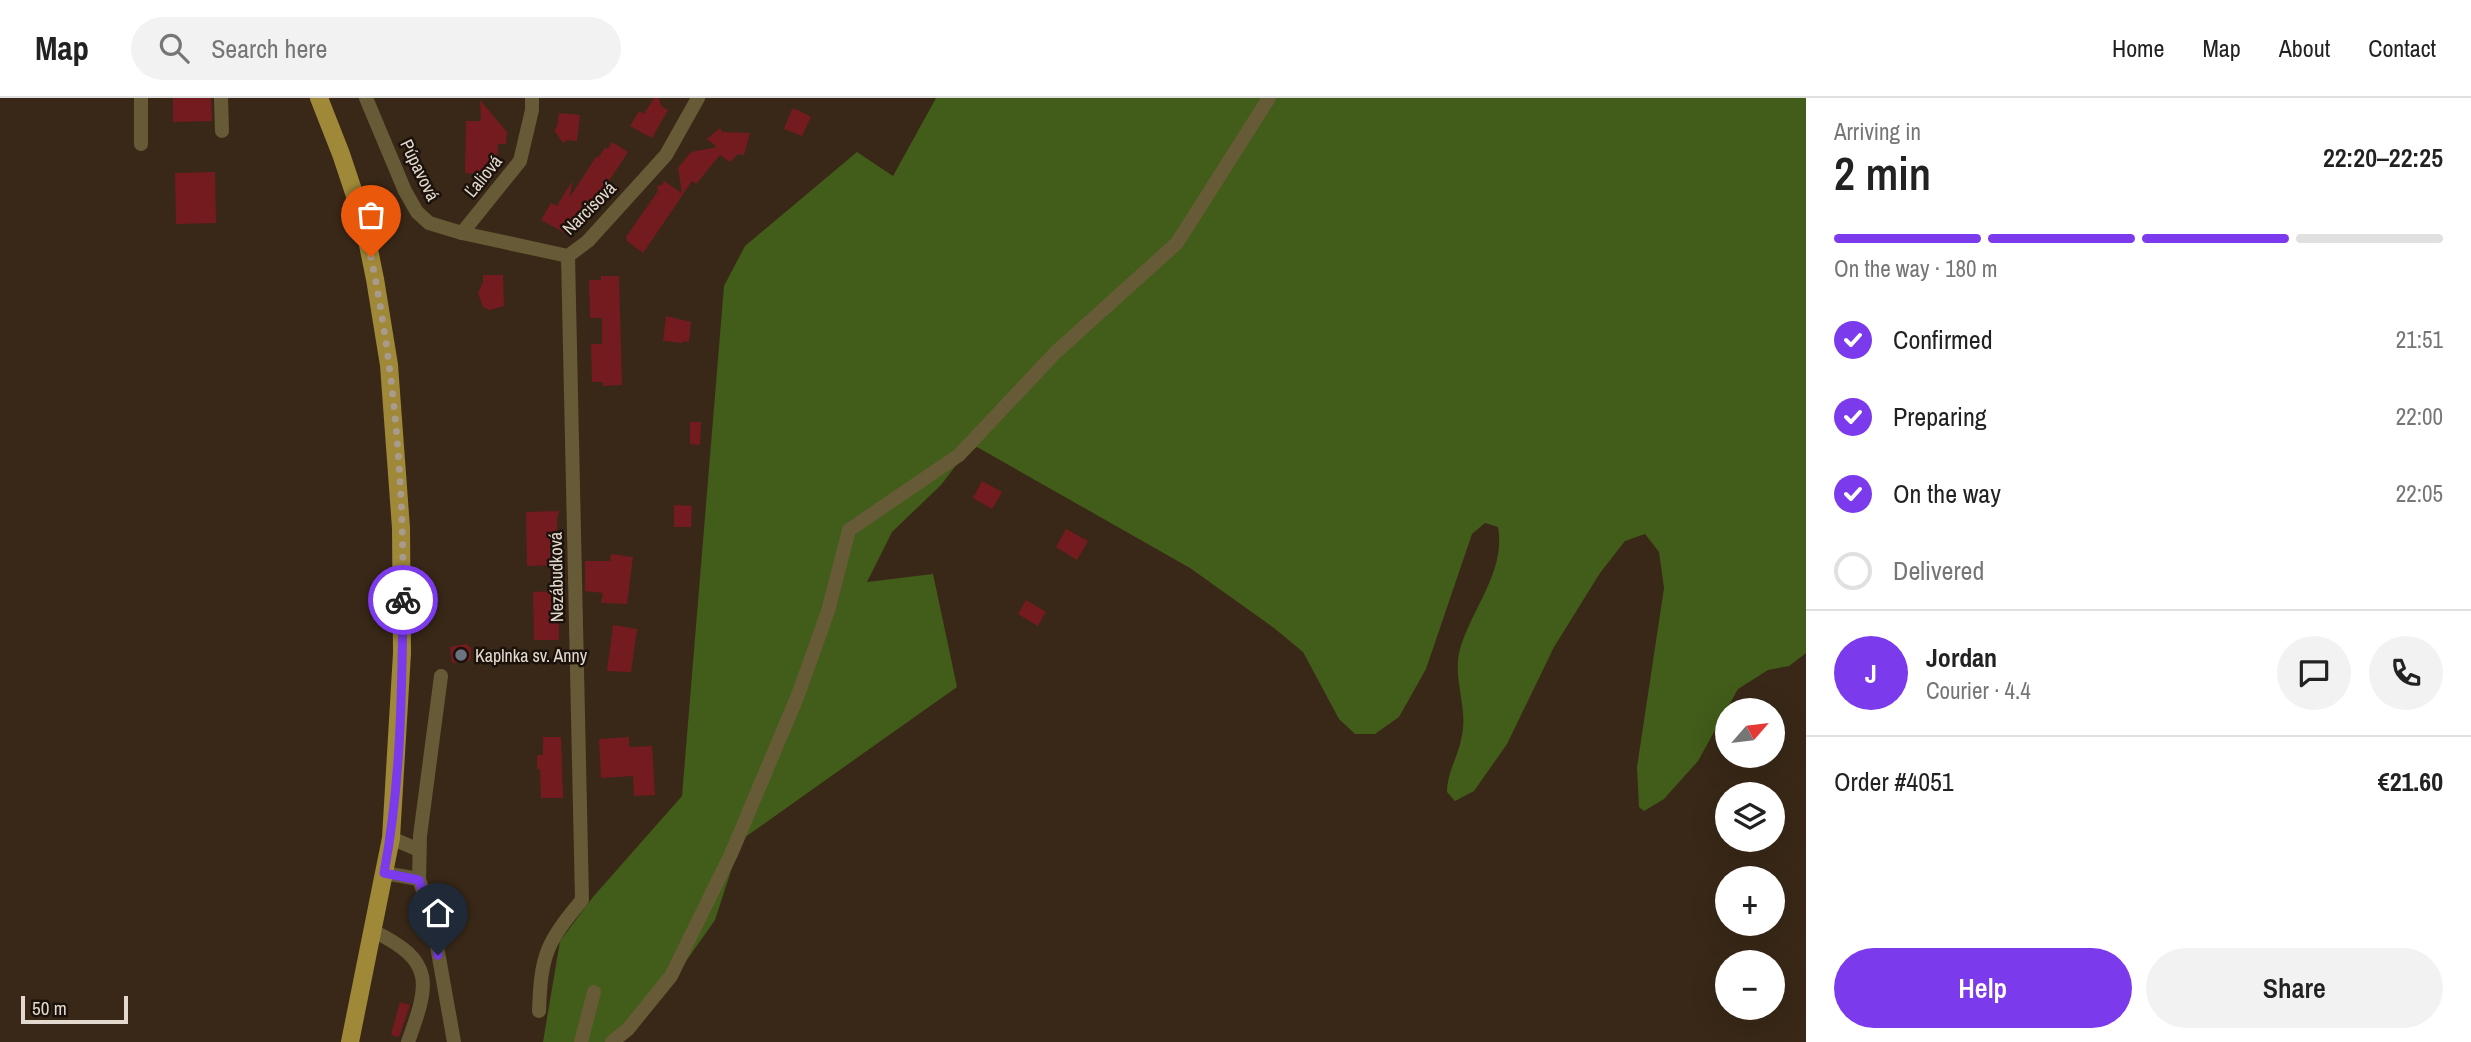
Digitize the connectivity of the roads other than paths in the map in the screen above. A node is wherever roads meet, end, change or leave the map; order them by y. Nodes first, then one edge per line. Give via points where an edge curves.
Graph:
1 (141, 98) edge
2 (221, 98) edge
3 (319, 98) edge
4 (366, 98) edge
5 (531, 98) edge
6 (698, 98) edge
7 (1269, 98) edge
8 (222, 131) dead end
9 (141, 144) dead end
10 (463, 233) junction
11 (568, 256) junction
12 (441, 676) dead end
13 (391, 838) junction
14 (419, 850) junction
15 (384, 873) junction
16 (419, 880) junction
17 (373, 931) junction
18 (594, 992) dead end
19 (538, 1011) dead end
20 (350, 1042) edge
21 (408, 1042) edge
22 (454, 1042) edge
23 (581, 1042) edge
24 (612, 1042) edge

1 - 9 street
2 - 8 street
3 - 13 main road via 366,235 390,365 403,587
4 - 10 street, Púpavová via 417,212 429,223
5 - 10 street, Ľaliová via 520,161
6 - 11 street, Narcisová via 666,155
7 - 24 street via 1177,243 1056,352 958,455 849,530 828,611 798,695 731,853 671,975
10 - 11 street, Narcisová
11 - 19 street, Nezábudková via 582,900 550,941 543,959
12 - 14 street
13 - 14 street
13 - 15 main road
14 - 16 street
15 - 16 street
15 - 17 main road
16 - 22 street via 432,918
17 - 20 main road
17 - 21 street via 398,943 422,977 423,1001
18 - 23 street

